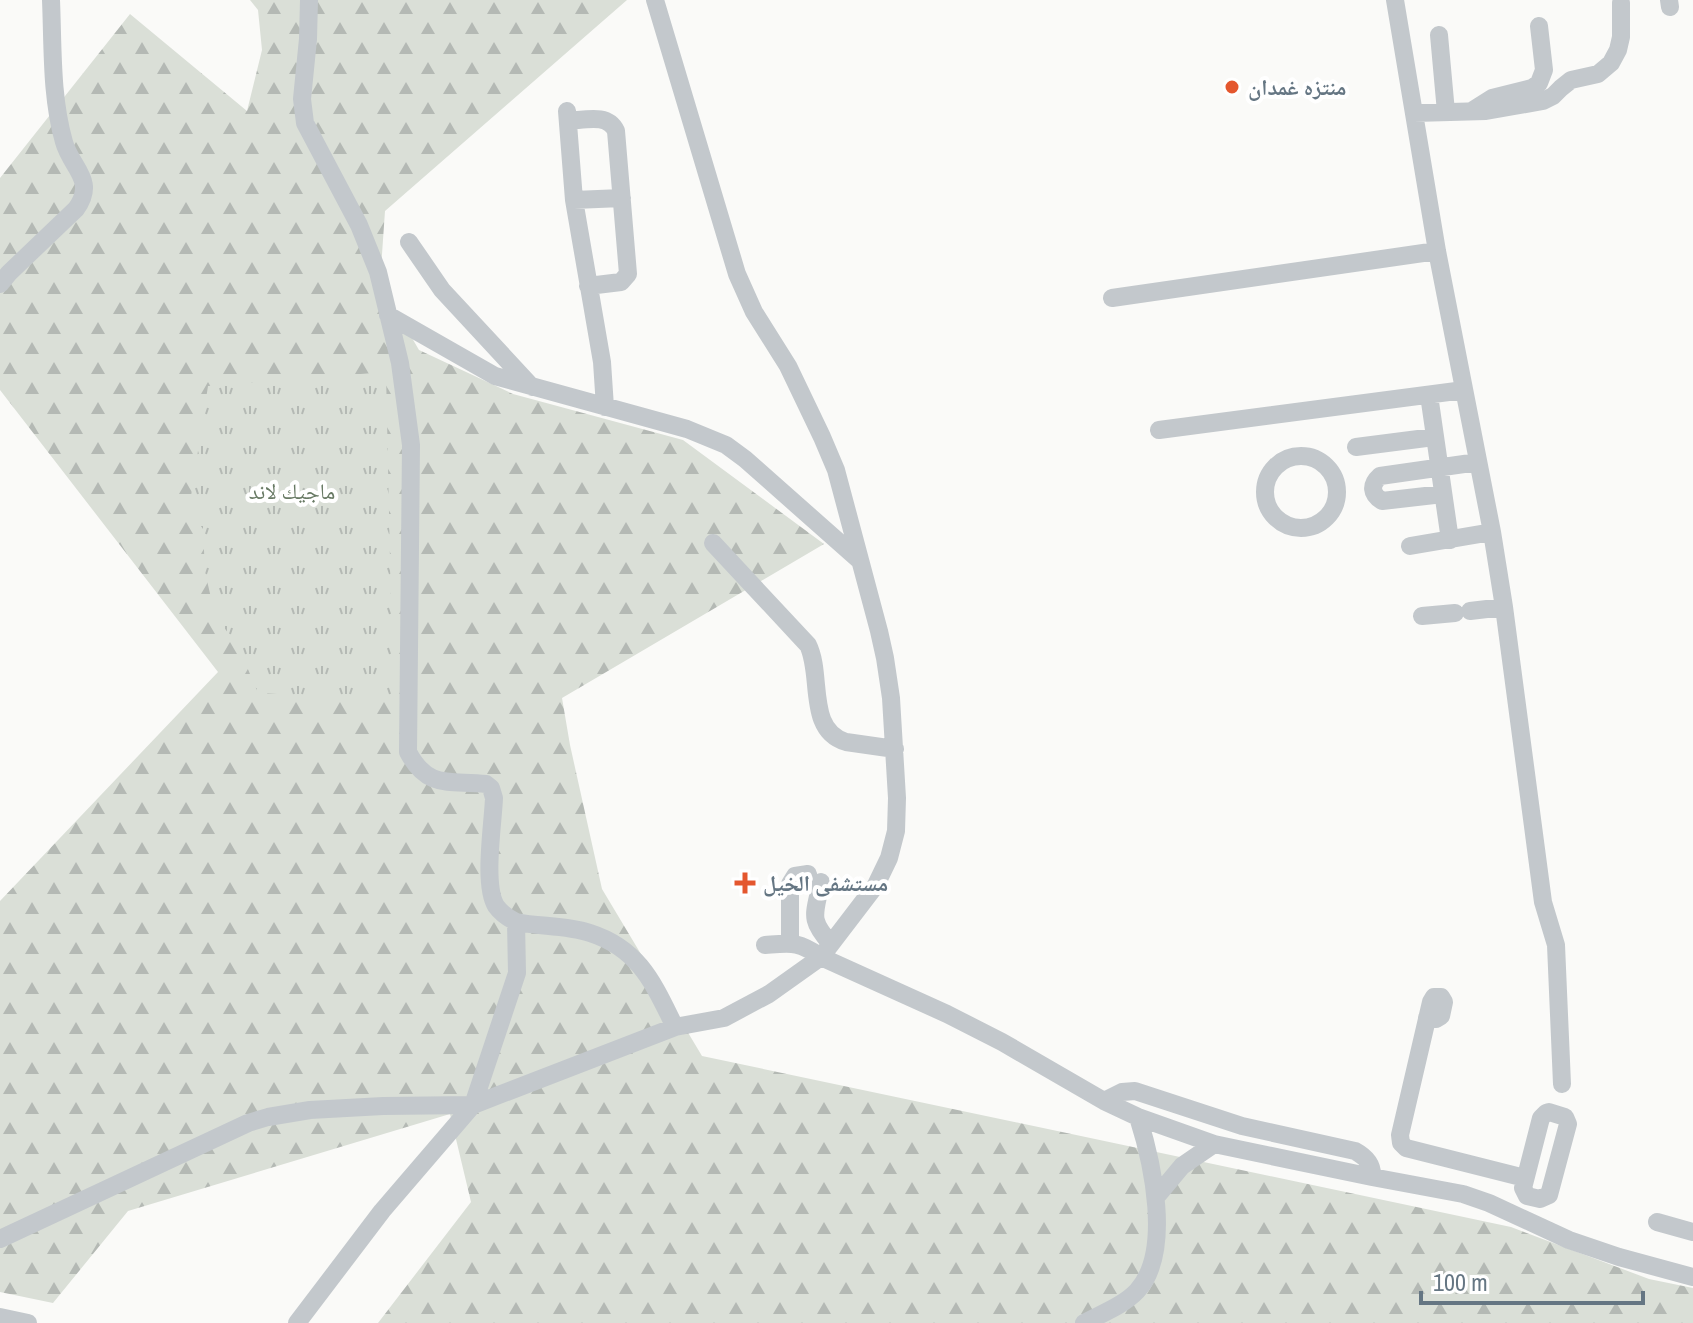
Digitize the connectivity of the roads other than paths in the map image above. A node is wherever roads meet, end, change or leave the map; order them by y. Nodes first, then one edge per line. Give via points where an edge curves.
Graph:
1 (51, 0) edge
2 (309, 0) edge
3 (675, 0) edge
4 (1395, 0) edge
5 (1621, 3) dead end
6 (656, 5) edge
7 (1539, 26) dead end
8 (1439, 35) dead end
9 (1446, 112) junction
10 (1471, 112) junction
11 (1414, 113) junction
12 (622, 198) junction
13 (574, 200) junction
14 (409, 242) dead end
15 (1437, 251) junction
16 (0, 284) edge
17 (588, 286) junction
18 (1112, 298) dead end
19 (388, 315) junction
20 (532, 387) junction
21 (1464, 390) junction
22 (1429, 395) junction
23 (605, 407) junction
24 (1159, 430) dead end
25 (1434, 437) junction
26 (1356, 447) dead end
27 (1478, 462) junction
28 (1439, 469) junction
29 (1355, 490) junction
30 (1443, 494) junction
31 (1492, 532) junction
32 (1450, 540) junction
33 (713, 543) dead end
34 (1410, 546) dead end
35 (858, 559) junction
36 (1504, 607) junction
37 (1422, 616) dead end
38 (895, 749) junction
39 (516, 922) junction
40 (790, 944) junction
41 (765, 945) dead end
42 (826, 951) junction
43 (1427, 1018) dead end
44 (675, 1027) junction
45 (1562, 1084) dead end
46 (1104, 1101) junction
47 (473, 1105) junction
48 (1138, 1117) junction
49 (1214, 1144) junction
50 (1471, 1164) junction
51 (1372, 1177) junction
52 (1525, 1178) dead end
53 (1463, 1194) junction
54 (1157, 1196) junction
55 (1657, 1222) dead end
56 (1693, 1232) edge
57 (0, 1239) edge
58 (1693, 1277) edge
59 (0, 1317) edge
60 (28, 1323) edge
61 (297, 1323) edge
62 (1084, 1323) edge

1 - 16 street via 60,125 84,180 83,200
2 - 19 street via 305,123 359,225
3 - 6 street
4 - 11 street
5 - 10 street via 1618,50 1605,69 1571,80 1543,101
6 - 35 street via 737,274 822,437 847,507
7 - 10 street via 1544,70 1539,83 1492,98
8 - 9 street
9 - 10 street
9 - 11 street
11 - 15 street
12 - 13 street
12 - 13 street via 612,123 567,116
12 - 17 street via 628,274 621,282
13 - 17 street
14 - 20 street via 442,290
15 - 18 street
15 - 21 street
17 - 23 street
19 - 20 street via 483,370
19 - 39 street via 411,445 408,752 416,767 435,780 491,788 491,893 497,907
20 - 23 street
21 - 22 street
21 - 27 street
22 - 24 street
22 - 25 street
23 - 35 street via 726,445
25 - 26 street
25 - 28 street
27 - 28 street
27 - 31 street
28 - 29 street via 1380,476
28 - 30 street
29 - 29 street via 1337,483 1329,467 1314,457 1297,455 1280,462 1269,475 1265,492 1274,516 1297,528 1322,522
29 - 30 street via 1382,501
30 - 32 street
31 - 32 street
31 - 36 street
32 - 34 street
33 - 38 street via 808,645 826,730 838,740
35 - 38 street via 885,658
36 - 37 street
36 - 45 street via 1543,902 1556,945
38 - 42 street via 896,831 889,858 876,885
39 - 44 street via 589,932 623,949 642,967
39 - 47 street via 517,973
40 - 41 street
40 - 42 street
40 - 42 street via 790,884 795,876 815,878 815,920
42 - 44 street via 732,1014
42 - 46 street
43 - 50 street via 1401,1143
44 - 47 street
46 - 48 street
46 - 51 street via 1135,1091 1242,1126 1355,1151 1369,1161
47 - 57 street via 336,1108 268,1117
47 - 61 street via 382,1211
48 - 49 street
48 - 54 street
49 - 51 street
49 - 54 street via 1182,1166
50 - 52 street
50 - 53 street
51 - 53 street
53 - 58 street via 1569,1240
54 - 62 street via 1147,1276 1129,1297
55 - 56 street
59 - 60 street

